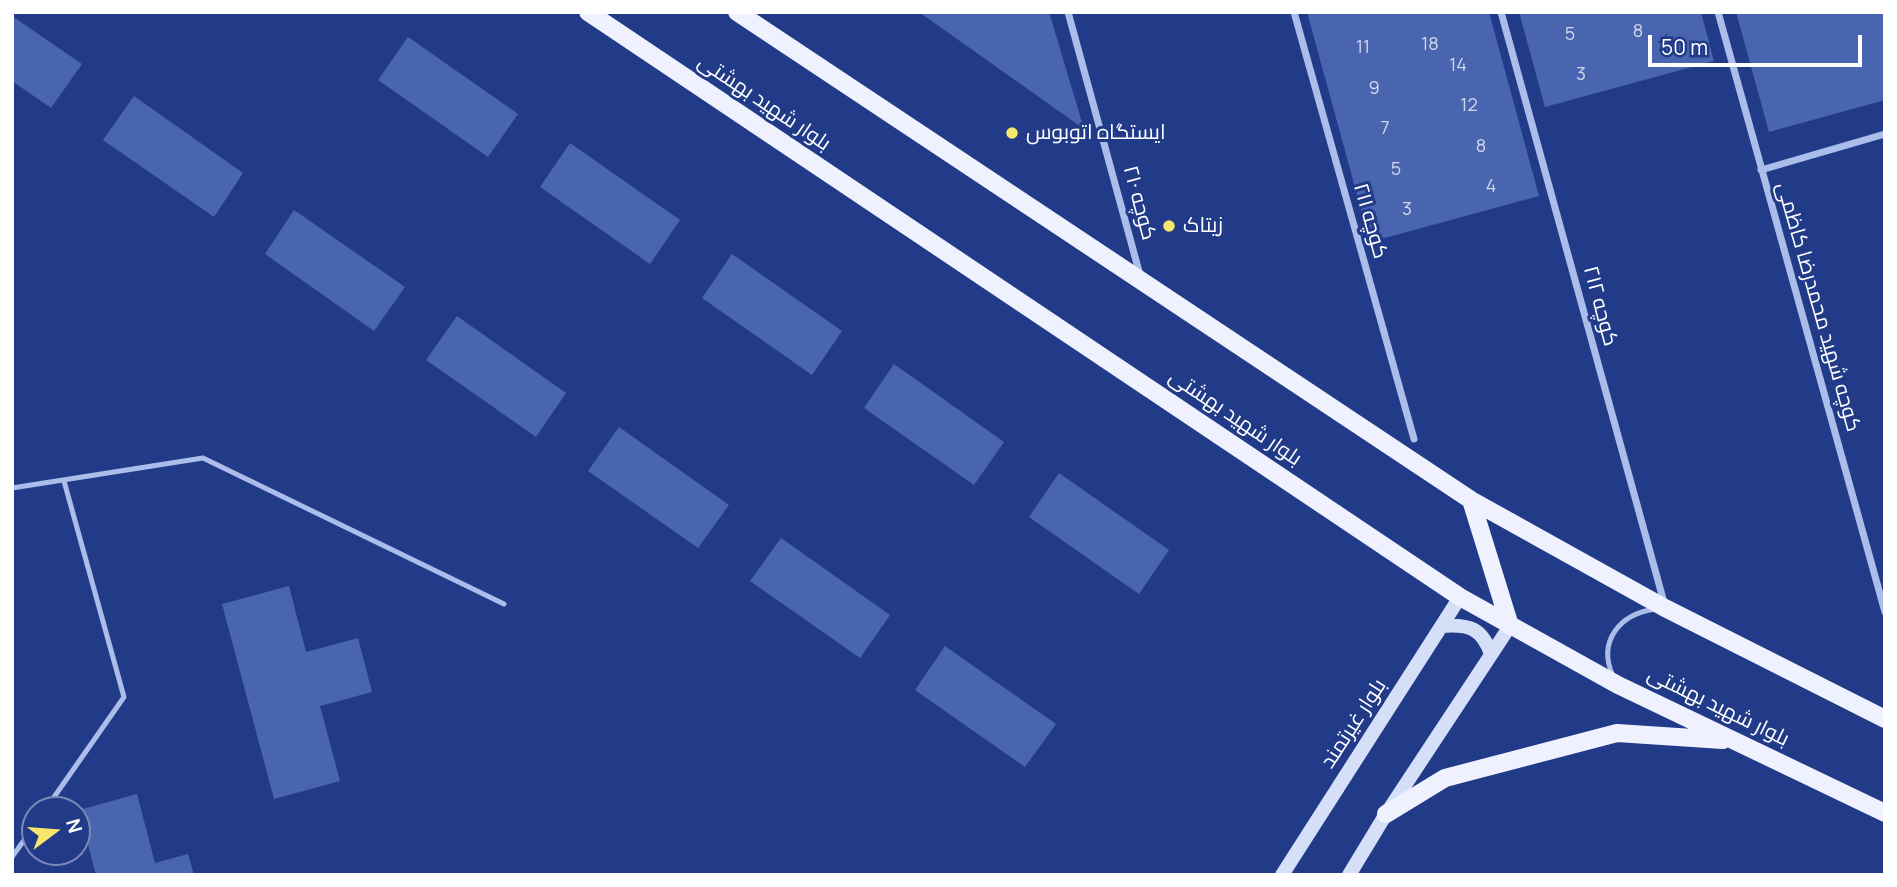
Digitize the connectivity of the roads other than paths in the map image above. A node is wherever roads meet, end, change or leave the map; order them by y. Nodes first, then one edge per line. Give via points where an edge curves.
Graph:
1 (588, 12) edge
2 (737, 12) edge
3 (1068, 12) edge
4 (1294, 12) edge
5 (1501, 12) edge
6 (1718, 12) edge
7 (1885, 134) edge
8 (1762, 170) junction
9 (1142, 282) junction
10 (1413, 439) dead end
11 (64, 481) junction
12 (12, 488) edge
13 (1471, 500) junction
14 (1460, 597) junction
15 (503, 604) dead end
16 (1665, 608) junction
17 (1885, 612) edge
18 (1442, 625) junction
19 (1510, 626) junction
20 (1491, 654) junction
21 (1618, 685) junction
22 (1885, 719) edge
23 (1734, 740) junction
24 (55, 796) edge
25 (1885, 813) edge
26 (1386, 814) junction
27 (1282, 875) edge
28 (1349, 875) edge

1 - 14 main road, بلوار شهید بهشتی
2 - 9 main road
3 - 9 street, کوچه ۲۱۰
4 - 10 street, کوچه ۲۱۱
5 - 16 street, کوچه ۲۱۲
6 - 8 street, کوچه شهید محمدرضا کاظمی
7 - 8 street
8 - 17 street, کوچه شهید محمدرضا کاظمی
9 - 13 main road
11 - 12 lane
11 - 15 lane via 203,458
11 - 24 lane via 124,697
13 - 16 main road
13 - 19 main road
14 - 18 main road, بلوار غیرتمند
14 - 19 main road, بلوار شهید بهشتی
16 - 21 lane via 1630,617 1612,635 1607,650
16 - 22 main road
18 - 20 main road via 1475,629
18 - 27 main road, بلوار غیرتمند
19 - 20 main road
19 - 21 main road, بلوار شهید بهشتی
20 - 26 main road
21 - 23 main road, بلوار شهید بهشتی
23 - 25 main road, بلوار شهید بهشتی
23 - 26 main road via 1617,733 1445,778
26 - 28 main road

